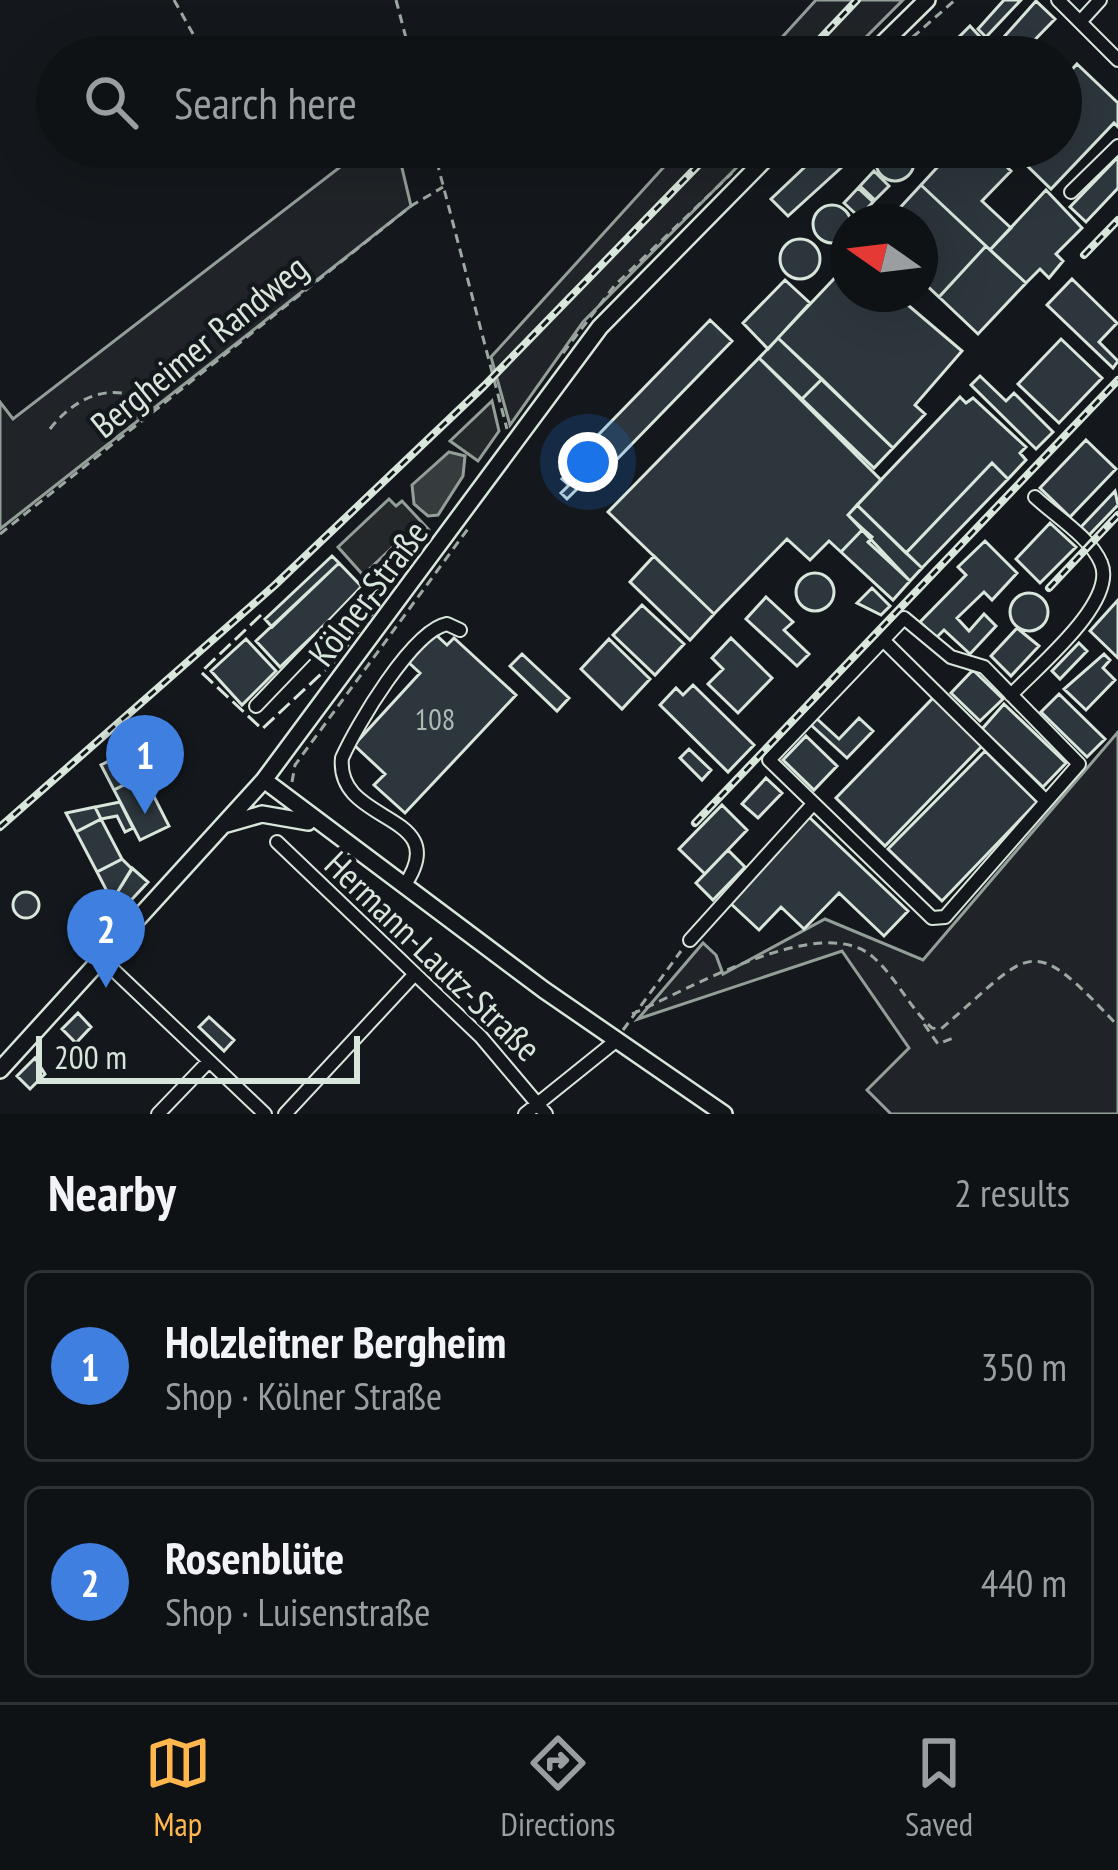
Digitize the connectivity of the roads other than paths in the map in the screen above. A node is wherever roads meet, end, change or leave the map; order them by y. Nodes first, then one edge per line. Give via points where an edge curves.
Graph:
1 (927, 0) edge
2 (1058, 0) edge
3 (1100, 0) edge
4 (1080, 22) junction
5 (890, 36) edge
6 (1118, 60) edge
7 (1118, 146) edge
8 (756, 168) edge
9 (1071, 192) dead end
10 (1035, 497) dead end
11 (418, 537) dead end
12 (387, 572) junction
13 (410, 589) junction
14 (460, 631) dead end
15 (883, 640) junction
16 (1011, 695) junction
17 (256, 706) dead end
18 (264, 780) junction
19 (1046, 802) junction
20 (813, 804) junction
21 (316, 824) junction
22 (224, 825) junction
23 (277, 842) dead end
24 (404, 886) junction
25 (690, 940) road end
26 (103, 959) junction
27 (414, 975) junction
28 (617, 1040) junction
29 (209, 1060) junction
30 (3, 1062) edge
31 (543, 1108) edge
32 (158, 1114) edge
33 (265, 1114) edge
34 (285, 1114) edge
35 (525, 1114) edge
36 (724, 1114) edge

1 - 5 main road
2 - 4 street
3 - 4 street
4 - 6 street
7 - 9 street
8 - 13 main road, Kölner Straße via 640,282
10 - 16 street via 1097,556 1104,574 1095,606
11 - 12 street
12 - 13 street
12 - 17 street
13 - 18 main road, Kölner Straße
14 - 24 street via 448,624 429,630 342,758 347,789 413,839 418,858
15 - 16 street via 904,618 951,657 984,667
15 - 19 street
15 - 20 street via 769,760
16 - 19 street via 1078,764
18 - 21 main road
18 - 22 main road, Kölner Straße
19 - 20 street via 945,916 932,918
20 - 25 street
21 - 22 main road via 262,814
21 - 24 main road
22 - 26 main road, Kölner Straße
23 - 27 street, Hermann-Lautz-Straße
24 - 28 main road
26 - 29 street
26 - 30 main road, Kölner Straße
27 - 31 street, Hermann-Lautz-Straße
27 - 34 street
28 - 31 street
28 - 36 main road
29 - 32 street
29 - 33 street
31 - 35 street

